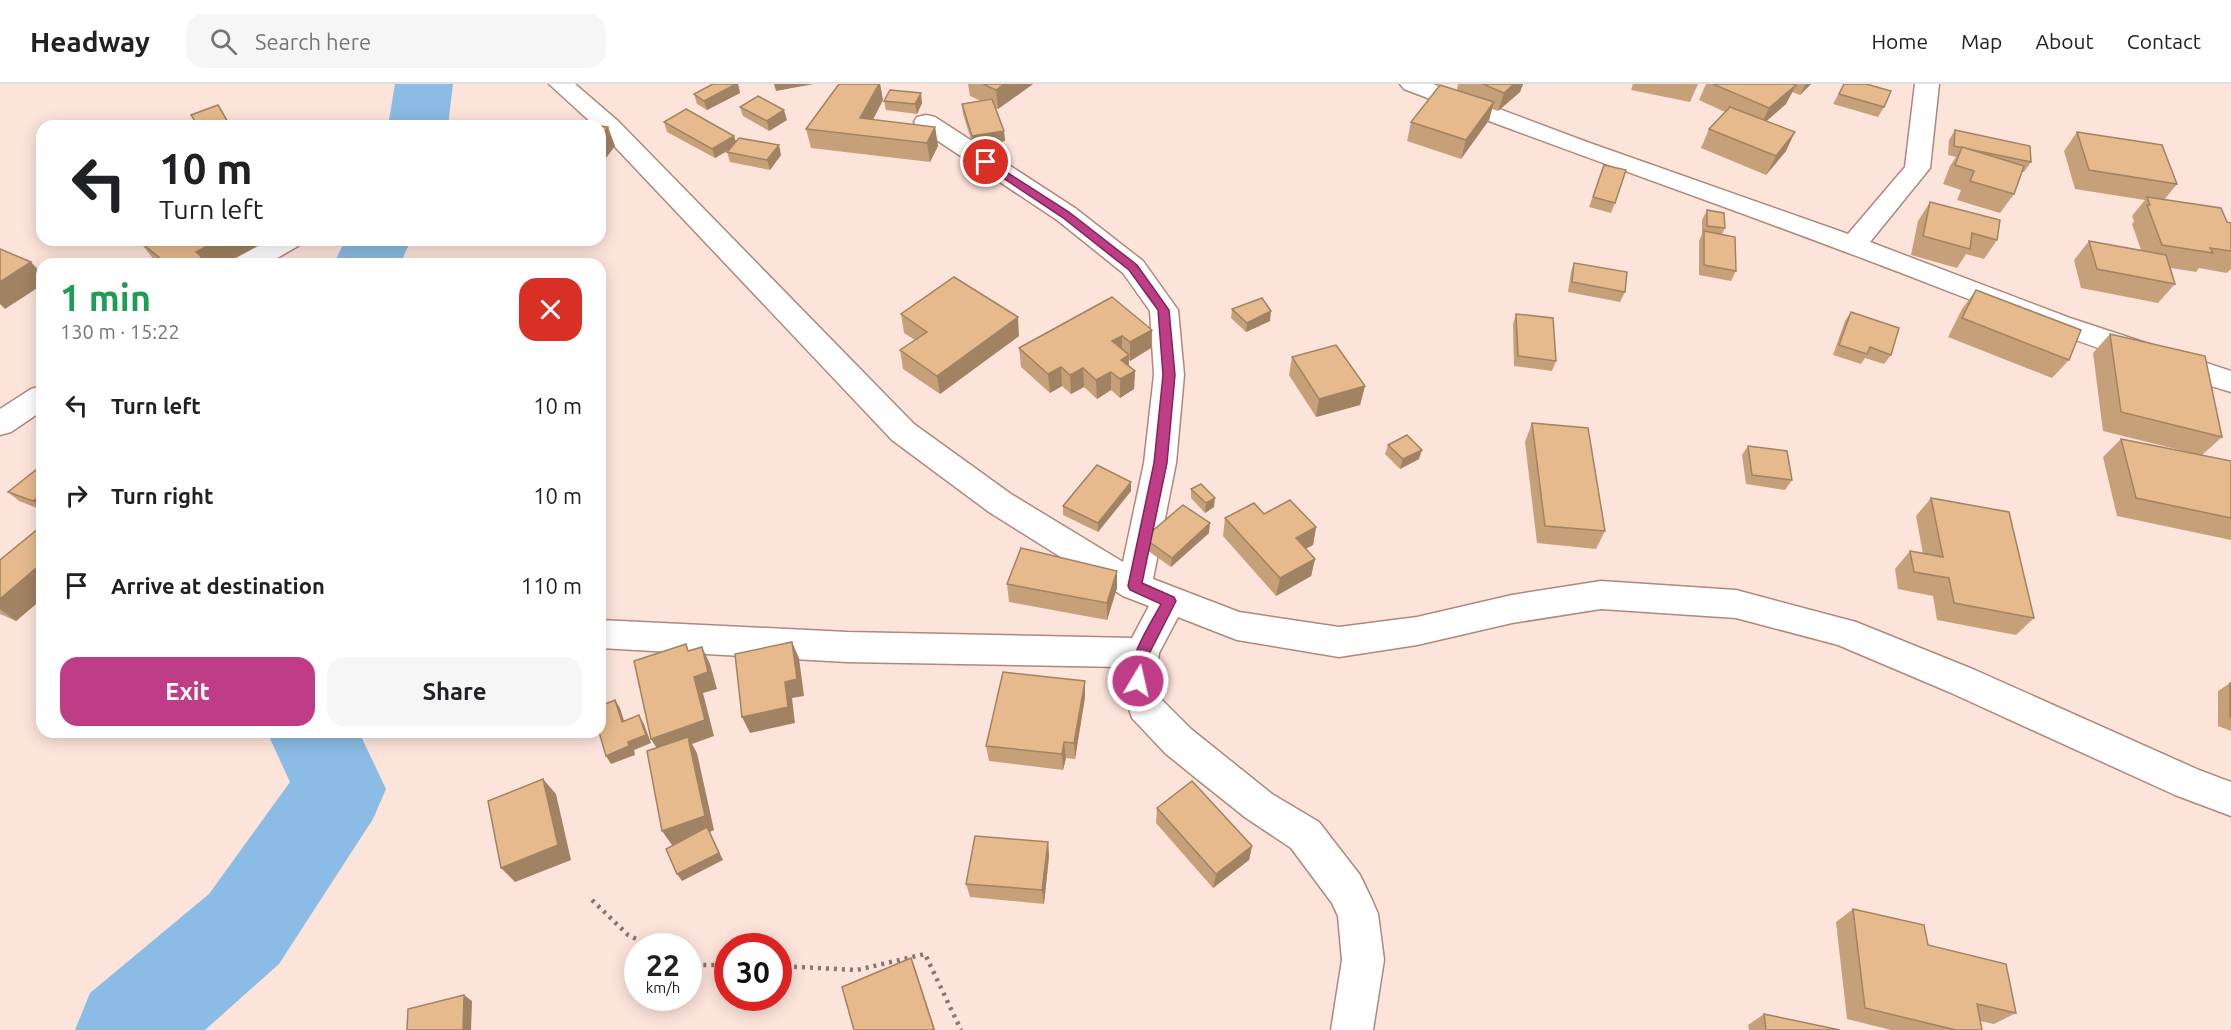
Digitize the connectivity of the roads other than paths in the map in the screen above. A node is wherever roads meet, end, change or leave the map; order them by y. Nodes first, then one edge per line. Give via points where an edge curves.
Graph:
1 (561, 84) edge
2 (1413, 84) edge
3 (1927, 84) edge
4 (602, 120) edge
5 (926, 122) dead end
6 (606, 123) edge
7 (1853, 245) junction
8 (278, 246) edge
9 (257, 258) edge
10 (2231, 382) edge
11 (36, 401) edge
12 (0, 424) edge
13 (1135, 586) junction
14 (1169, 601) junction
15 (606, 634) edge
16 (1142, 653) junction
17 (2231, 799) edge
18 (1352, 1030) edge

1 - 4 street
2 - 7 street
3 - 7 street via 1917,168
5 - 13 street via 1066,214 1133,267 1164,310 1169,375 1161,452
6 - 13 street via 903,432 1000,503
7 - 10 street via 2060,325
8 - 9 street
11 - 12 street
13 - 14 street
14 - 16 street
14 - 17 street via 1237,626 1339,642 1601,595 1736,604 1845,632
15 - 16 street via 848,647
16 - 18 street via 1138,681 1145,706 1178,741 1259,806 1305,836 1346,889 1358,914 1363,960

